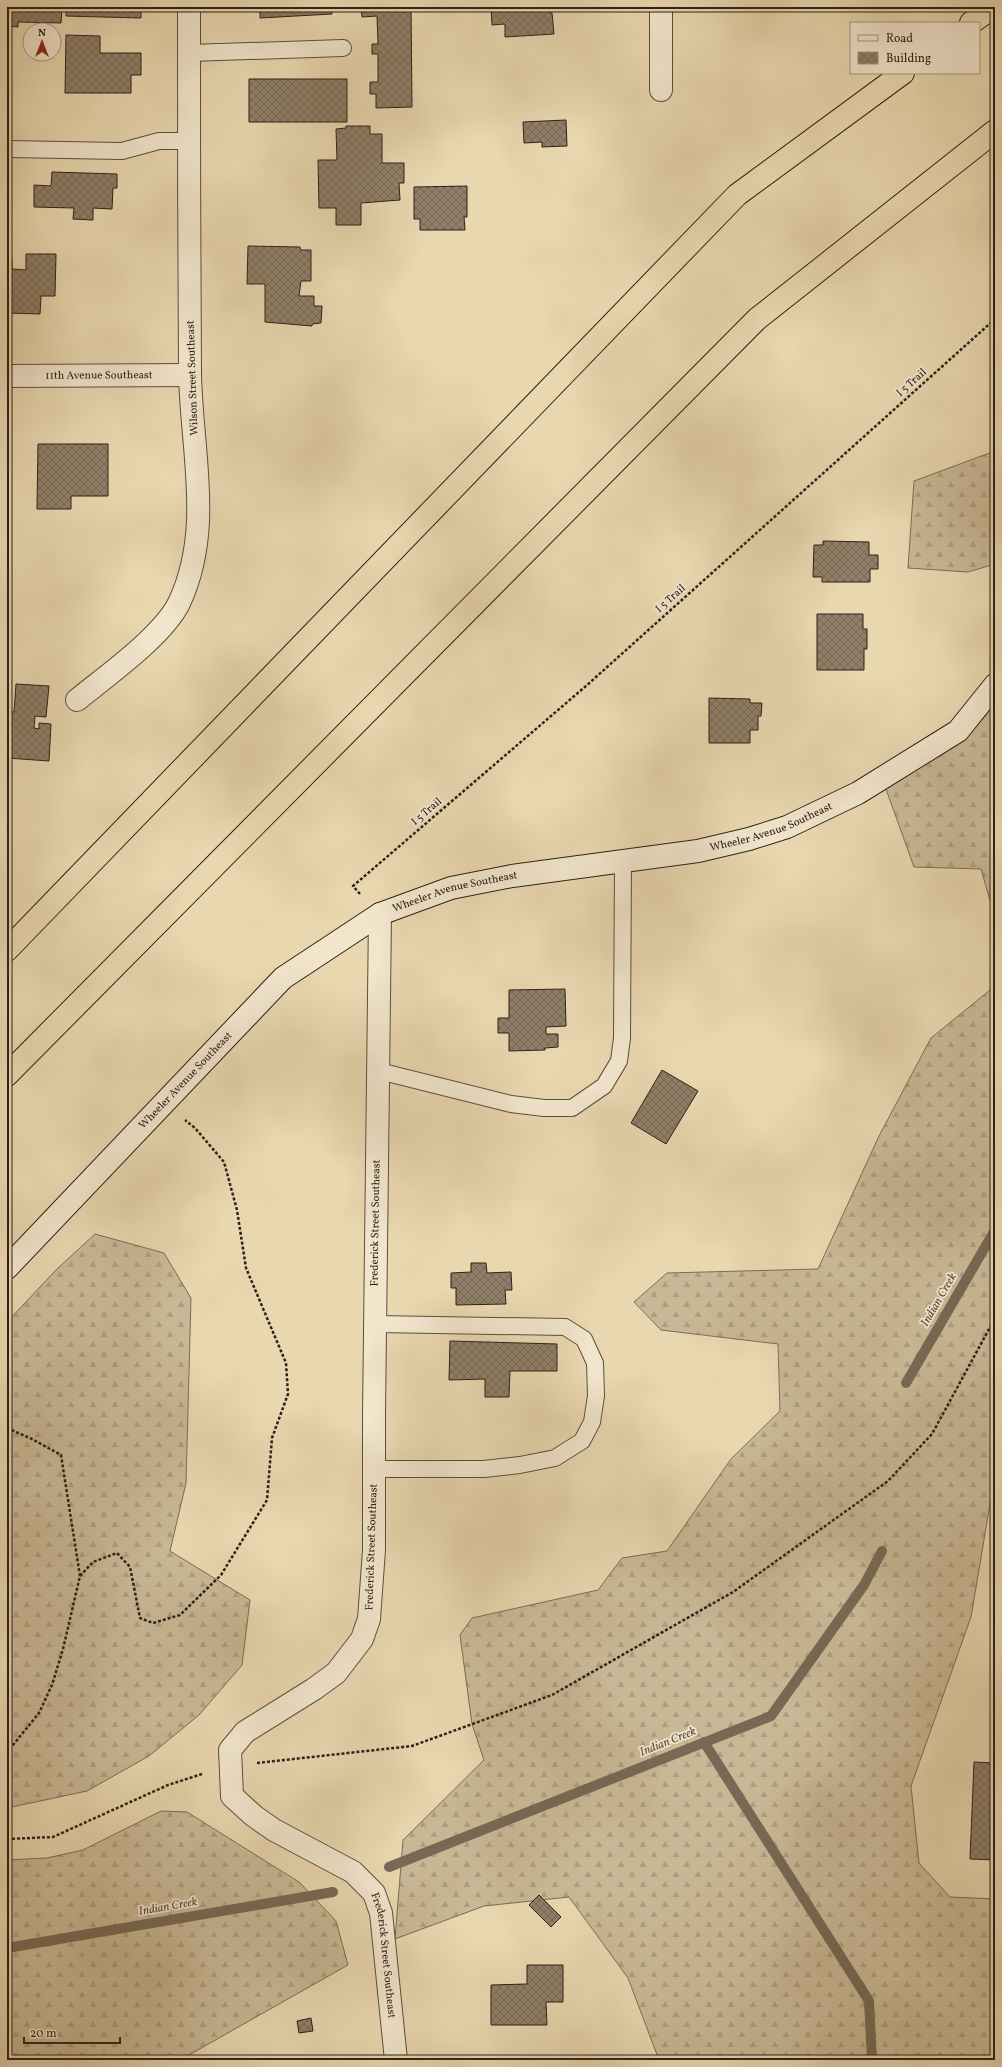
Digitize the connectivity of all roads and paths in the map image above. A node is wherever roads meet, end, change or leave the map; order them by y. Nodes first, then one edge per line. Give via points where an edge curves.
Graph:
1 (189, 7) edge
2 (661, 7) edge
3 (993, 7) edge
4 (972, 22) edge
5 (343, 48) dead end
6 (189, 53) junction
7 (902, 74) edge
8 (661, 90) dead end
9 (995, 131) edge
10 (189, 141) junction
11 (7, 149) edge
12 (995, 320) edge
13 (190, 375) junction
14 (7, 376) edge
15 (995, 685) edge
16 (77, 700) dead end
17 (623, 861) junction
18 (353, 886) dead end
19 (380, 914) junction
20 (7, 950) edge
21 (379, 1071) junction
22 (7, 1076) edge
23 (164, 1104) junction
24 (7, 1268) edge
25 (995, 1318) edge
26 (375, 1324) junction
27 (7, 1428) edge
28 (374, 1469) junction
29 (80, 1576) junction
30 (7, 1749) edge
31 (252, 1764) dead end
32 (202, 1774) dead end
33 (7, 1839) edge
34 (396, 2060) edge

1 - 6 street, Wilson Street Southeast
2 - 8 street
3 - 4 highway
5 - 6 lane
6 - 10 street, Wilson Street Southeast
7 - 20 highway via 737,195
9 - 22 highway via 757,319
10 - 11 lane via 159,141 122,151
10 - 13 street, Wilson Street Southeast
12 - 18 path, I 5 Trail via 586,686
13 - 14 street, 11th Avenue Southeast
13 - 16 street, Wilson Street Southeast via 200,504 198,538 187,584 178,606 153,635 132,656
15 - 17 street, Wheeler Avenue Southeast via 958,731 858,793 787,827 698,851
17 - 19 street, Wheeler Avenue Southeast via 512,876 451,888
17 - 21 lane via 622,1038 618,1061 604,1086 572,1108 544,1108 511,1104
19 - 21 street, Frederick Street Southeast
19 - 23 street, Wheeler Avenue Southeast via 283,978
21 - 26 street, Frederick Street Southeast
23 - 24 street, Wheeler Avenue Southeast
23 - 29 path via 196,1128 224,1162 237,1210 246,1268 286,1363 288,1394 272,1438 267,1500 221,1575 180,1615 153,1622 140,1618 130,1567 117,1553 93,1562
25 - 31 path via 932,1434 888,1481 733,1592 552,1695 412,1746
26 - 28 street, Frederick Street Southeast
26 - 28 lane via 565,1328 584,1339 594,1363 596,1396 592,1422 582,1441 554,1458 484,1469
27 - 29 path via 61,1455
28 - 34 street, Frederick Street Southeast via 372,1589 369,1619 362,1639 336,1673 244,1732 230,1750 230,1756 232,1796 274,1830 353,1872 374,1893 381,1913
29 - 30 path via 63,1649 48,1692 39,1713
32 - 33 path via 168,1785 53,1837

